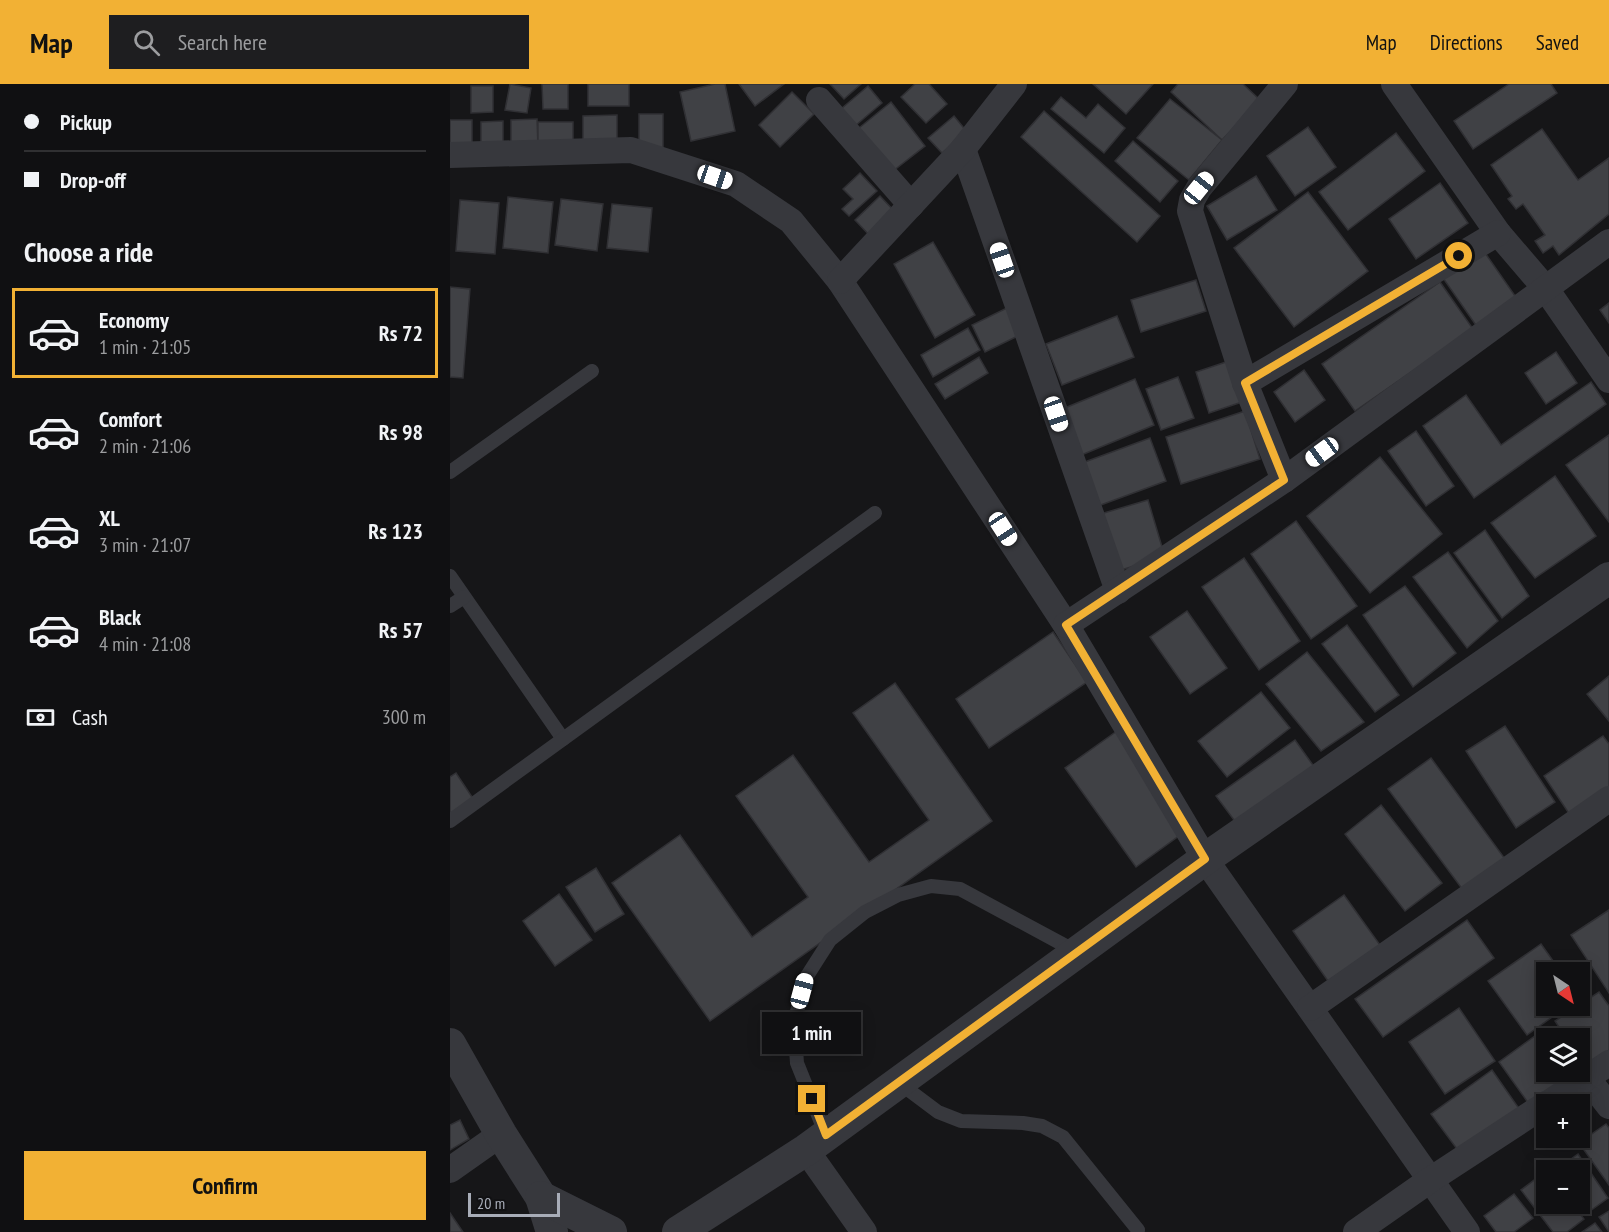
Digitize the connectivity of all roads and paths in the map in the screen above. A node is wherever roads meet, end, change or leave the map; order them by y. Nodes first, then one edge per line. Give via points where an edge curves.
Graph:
1 (1014, 84) edge
2 (1285, 84) edge
3 (1394, 84) edge
4 (819, 100) dead end
5 (963, 149) junction
6 (450, 154) edge
7 (911, 206) junction
8 (1498, 233) junction
9 (1609, 242) edge
10 (840, 281) junction
11 (1546, 290) junction
12 (591, 371) dead end
13 (1609, 380) edge
14 (1245, 383) junction
15 (450, 472) edge
16 (1284, 480) junction
17 (875, 513) dead end
18 (450, 576) edge
19 (1609, 578) edge
20 (1118, 591) junction
21 (464, 597) junction
22 (450, 606) edge
23 (1066, 625) junction
24 (563, 739) junction
25 (1609, 799) edge
26 (450, 821) edge
27 (1205, 859) junction
28 (1077, 952) junction
29 (1310, 1008) junction
30 (450, 1044) edge
31 (1609, 1063) edge
32 (1590, 1076) edge
33 (898, 1082) junction
34 (1581, 1082) edge
35 (1590, 1082) edge
36 (1562, 1094) edge
37 (1609, 1106) edge
38 (1536, 1111) edge
39 (501, 1134) junction
40 (816, 1142) junction
41 (450, 1170) edge
42 (1430, 1180) junction
43 (541, 1197) junction
44 (1137, 1230) dead end
45 (552, 1232) edge
46 (611, 1232) edge
47 (678, 1232) edge
48 (864, 1232) edge
49 (1356, 1232) edge
50 (1467, 1232) edge

1 - 5 street
2 - 14 street via 1192,200 1191,211
3 - 8 street
4 - 7 street
5 - 7 street
5 - 20 street
6 - 10 street via 631,150 736,184 791,221
7 - 10 street
8 - 11 street
8 - 14 street
9 - 11 street
10 - 23 street
11 - 13 street
11 - 16 street
12 - 15 lane
14 - 16 street
16 - 20 street
17 - 24 lane
18 - 21 lane
19 - 27 street
20 - 23 street
21 - 22 lane
21 - 24 lane
23 - 27 street
24 - 26 lane
25 - 29 street
27 - 28 street
27 - 29 street
28 - 33 street
28 - 40 lane via 960,889 931,886 898,895 865,912 830,940 807,975 794,1022 797,1063
29 - 42 street
30 - 39 street
31 - 32 street
33 - 40 street
33 - 44 lane via 938,1112 961,1121 1023,1123 1042,1126 1063,1137
34 - 36 street
35 - 37 street
38 - 42 street
39 - 41 street
39 - 43 street
40 - 47 street
40 - 48 street
42 - 49 street
42 - 50 street
43 - 45 street
43 - 46 street

